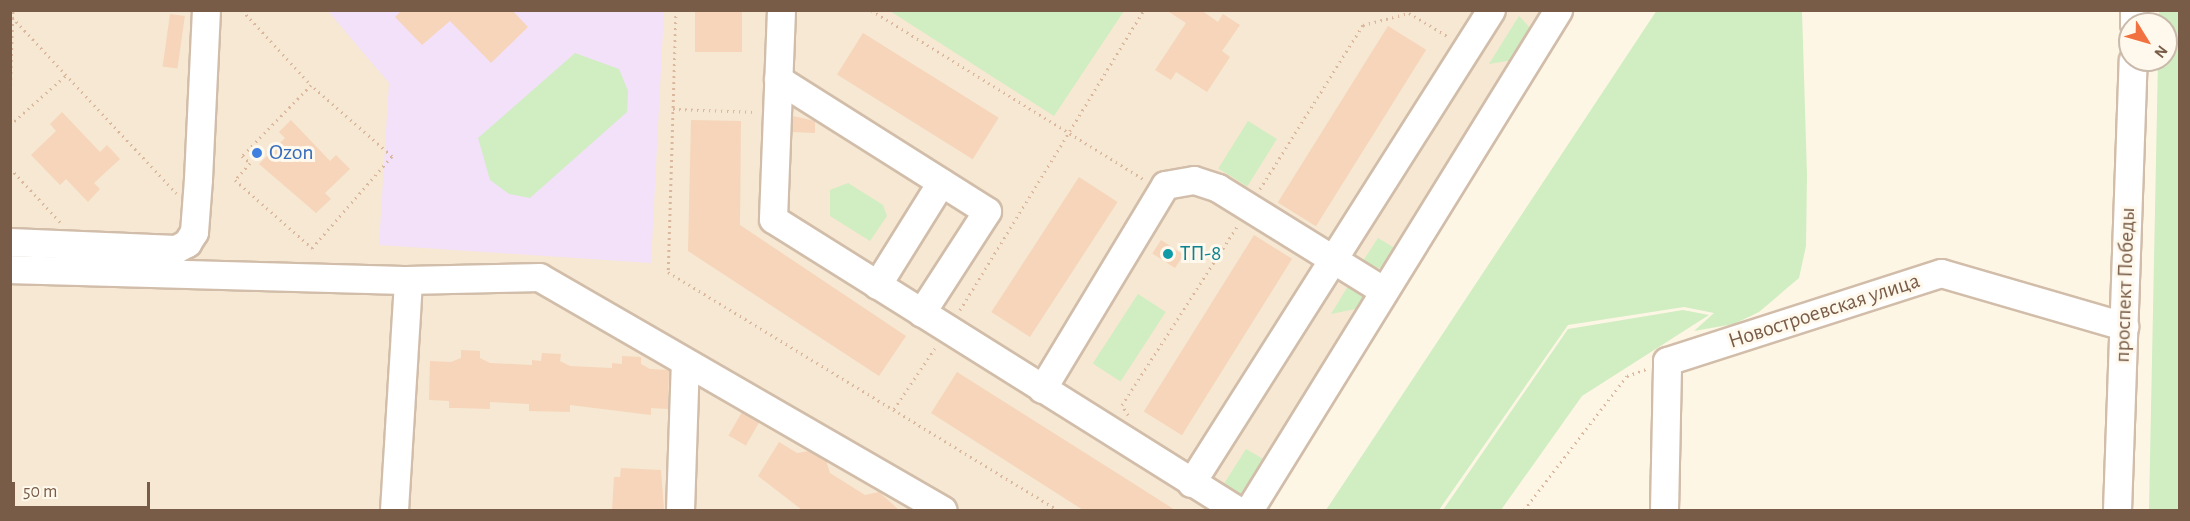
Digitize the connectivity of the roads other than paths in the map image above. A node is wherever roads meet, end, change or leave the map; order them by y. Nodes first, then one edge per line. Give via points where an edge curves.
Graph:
1 (206, 10) edge
2 (782, 10) edge
3 (1491, 10) edge
4 (1558, 10) edge
5 (2133, 72) edge
6 (778, 79) junction
7 (941, 182) junction
8 (10, 242) edge
9 (1334, 259) junction
10 (10, 269) edge
11 (408, 280) junction
12 (877, 285) junction
13 (1384, 291) junction
14 (921, 313) junction
15 (2124, 326) junction
16 (685, 362) junction
17 (1042, 389) junction
18 (1191, 483) junction
19 (394, 510) edge
20 (680, 510) edge
21 (943, 510) edge
22 (1237, 510) edge
23 (1249, 510) edge
24 (1664, 510) edge
25 (2117, 510) edge

1 - 8 street via 194,232 176,249
2 - 6 street
3 - 9 street
4 - 13 street
5 - 15 street, проспект Победы
6 - 7 street
6 - 12 street via 773,219
7 - 12 street
7 - 14 street via 987,211
9 - 13 street
9 - 17 street via 1218,188 1194,180 1166,185
9 - 18 street
10 - 11 street
11 - 16 street via 539,277
11 - 19 street
12 - 14 street
13 - 23 street
14 - 17 street
15 - 24 street, Новостроевская улица via 1941,273 1667,361
15 - 25 street, проспект Победы
16 - 20 street
16 - 21 street
17 - 18 street
18 - 22 street

